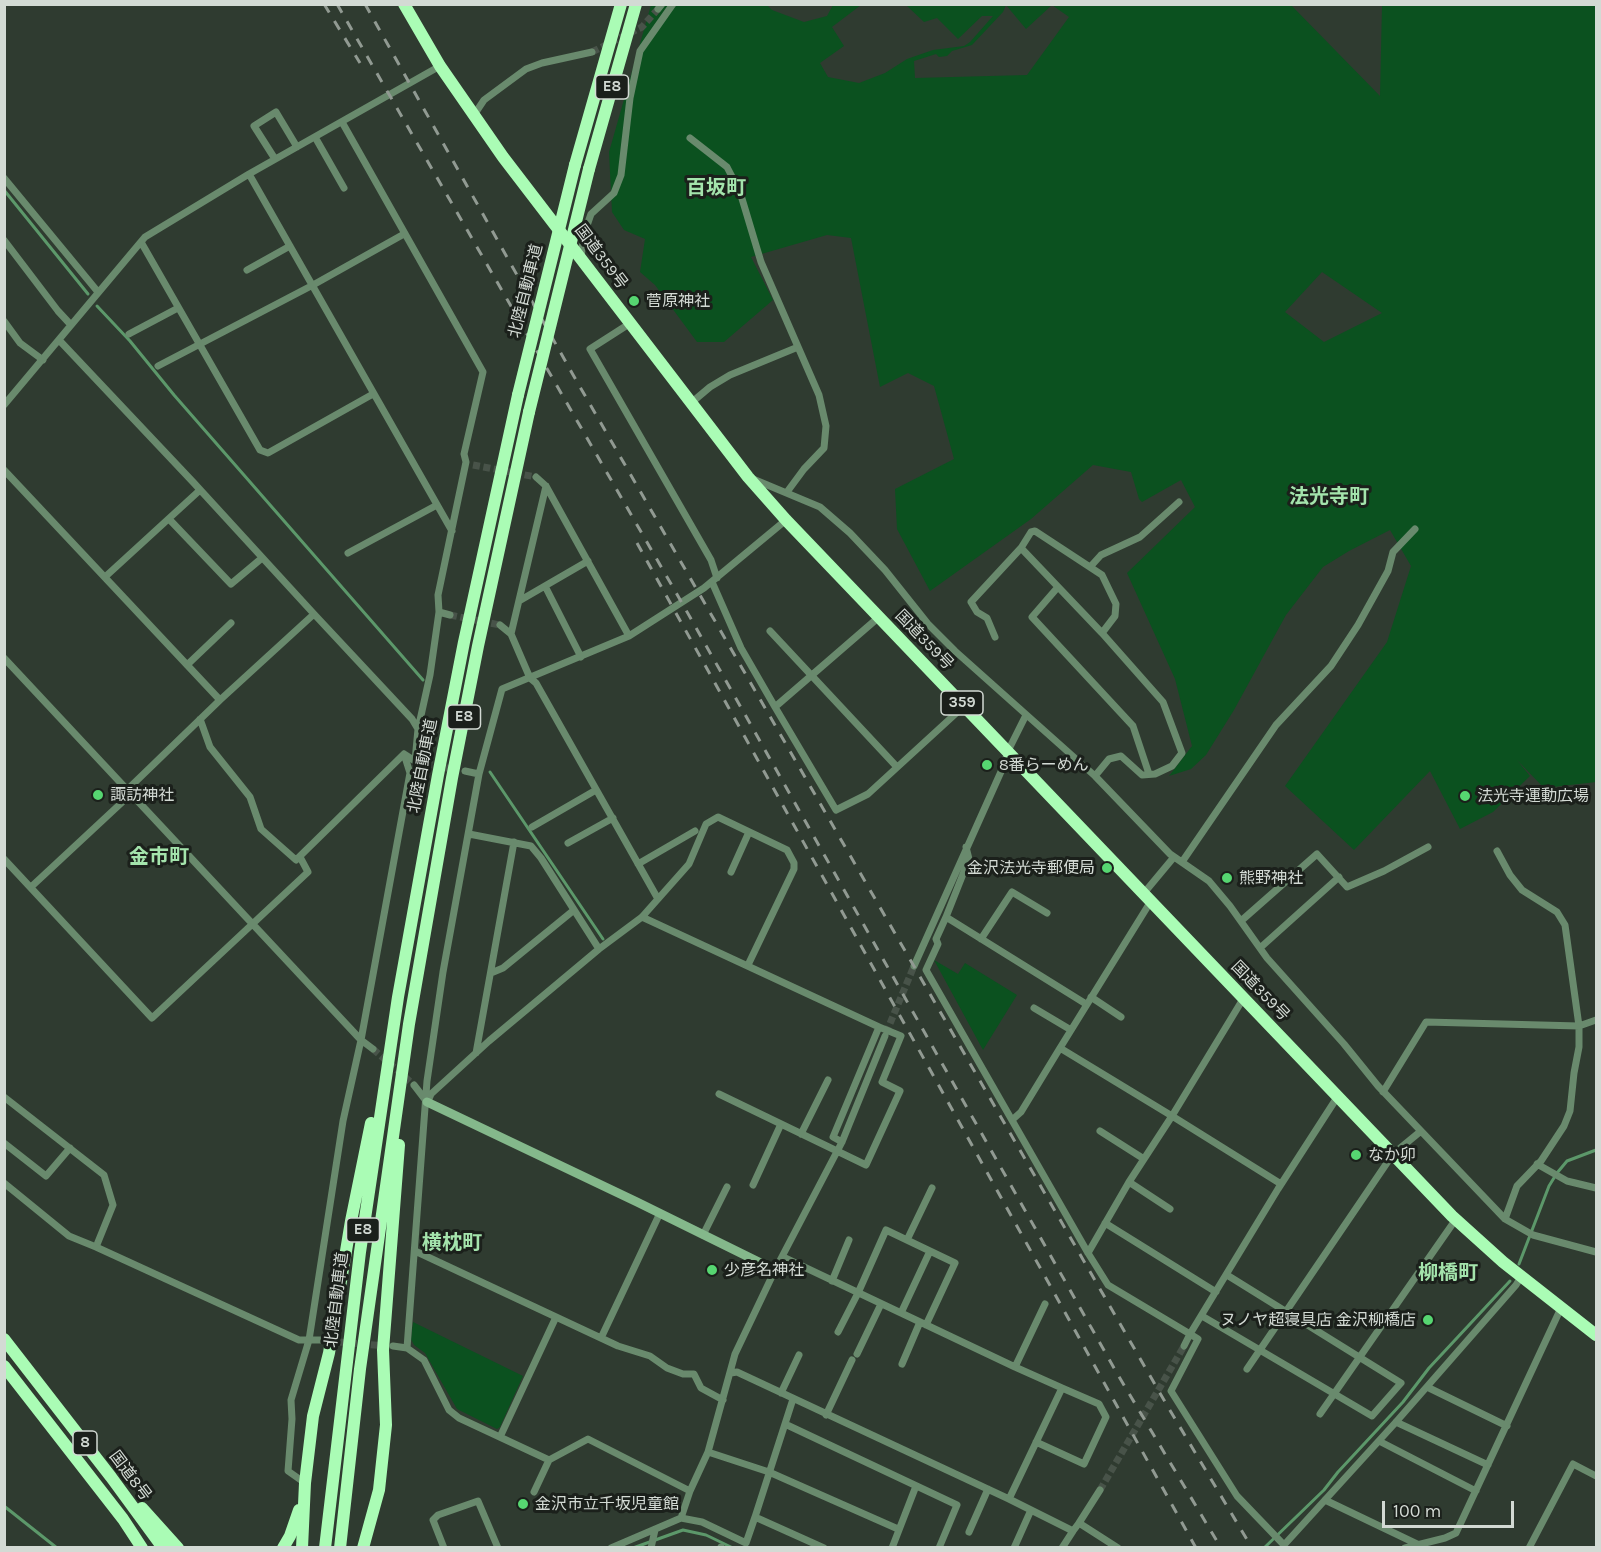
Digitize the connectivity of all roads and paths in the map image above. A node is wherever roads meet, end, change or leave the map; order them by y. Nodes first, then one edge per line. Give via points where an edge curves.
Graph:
1 (404, 4) edge
2 (621, 4) edge
3 (636, 4) edge
4 (666, 6) edge
5 (592, 52) tunnel mouth
6 (440, 66) junction
7 (474, 115) junction
8 (342, 122) junction
9 (315, 137) junction
10 (690, 138) dead end
11 (297, 147) junction
12 (275, 159) junction
13 (249, 174) junction
14 (4, 178) edge
15 (344, 188) dead end
16 (404, 234) junction
17 (4, 240) edge
18 (141, 242) junction
19 (290, 246) junction
20 (581, 257) junction
21 (247, 270) dead end
22 (313, 285) junction
23 (98, 292) junction
24 (178, 308) junction
25 (4, 321) edge
26 (629, 324) junction
27 (71, 325) junction
28 (129, 334) dead end
29 (59, 340) junction
30 (199, 344) junction
31 (798, 347) junction
32 (43, 360) junction
33 (158, 366) dead end
34 (373, 394) junction
35 (691, 403) junction
36 (4, 405) edge
37 (4, 470) edge
38 (536, 477) tunnel mouth
39 (748, 477) junction
40 (546, 486) junction
41 (200, 489) junction
42 (788, 492) junction
43 (1179, 502) dead end
44 (437, 505) junction
45 (169, 519) junction
46 (786, 520) junction
47 (1414, 530) dead end
48 (452, 531) junction
49 (1021, 548) junction
50 (348, 553) dead end
51 (262, 558) junction
52 (588, 561) junction
53 (1091, 566) junction
54 (105, 577) junction
55 (715, 580) junction
56 (545, 586) junction
57 (1058, 587) junction
58 (519, 601) junction
59 (439, 612) junction
60 (314, 614) junction
61 (450, 615) tunnel mouth
62 (879, 617) junction
63 (231, 623) dead end
64 (500, 626) tunnel mouth
65 (770, 632) dead end
66 (1102, 633) junction
67 (511, 634) junction
68 (629, 636) junction
69 (995, 637) dead end
70 (581, 657) junction
71 (6, 664) edge
72 (187, 665) junction
73 (810, 675) junction
74 (530, 678) junction
75 (220, 700) junction
76 (964, 706) junction
77 (775, 707) junction
78 (1026, 715) junction
79 (200, 719) junction
80 (418, 729) junction
81 (1008, 751) junction
82 (404, 754) junction
83 (897, 767) junction
84 (465, 771) tunnel mouth
85 (479, 774) junction
86 (1149, 774) junction
87 (1095, 776) junction
88 (596, 790) junction
89 (130, 791) junction
90 (613, 818) junction
91 (532, 827) dead end
92 (695, 831) dead end
93 (749, 832) junction
94 (469, 834) junction
95 (514, 842) junction
96 (568, 843) dead end
97 (966, 847) junction
98 (1428, 847) dead end
99 (1497, 850) dead end
100 (300, 857) junction
101 (1174, 857) junction
102 (4, 859) edge
103 (1182, 862) junction
104 (638, 864) junction
105 (731, 872) dead end
106 (1338, 877) junction
107 (31, 887) junction
108 (1148, 897) junction
109 (658, 899) junction
110 (574, 910) junction
111 (1047, 913) dead end
112 (412, 914) junction
113 (642, 917) junction
114 (946, 917) junction
115 (1241, 921) junction
116 (253, 924) junction
117 (981, 939) junction
118 (1260, 948) junction
119 (599, 949) junction
120 (748, 965) junction
121 (914, 966) tunnel mouth
122 (491, 973) junction
123 (1091, 997) junction
124 (1243, 999) junction
125 (1086, 1004) junction
126 (1034, 1008) dead end
127 (1121, 1017) dead end
128 (1596, 1020) edge
129 (409, 1024) junction
130 (1579, 1026) junction
131 (879, 1027) junction
132 (1071, 1030) junction
133 (885, 1036) tunnel mouth
134 (361, 1040) junction
135 (1060, 1048) junction
136 (373, 1049) tunnel mouth
137 (475, 1056) junction
138 (828, 1080) dead end
139 (414, 1085) tunnel mouth
140 (1383, 1092) junction
141 (719, 1094) dead end
142 (1338, 1096) junction
143 (4, 1097) edge
144 (427, 1102) junction
145 (1172, 1116) junction
146 (1012, 1120) junction
147 (781, 1124) junction
148 (1100, 1131) dead end
149 (1421, 1131) junction
150 (801, 1134) junction
151 (842, 1142) junction
152 (4, 1143) edge
153 (70, 1148) junction
154 (837, 1151) junction
155 (1393, 1154) junction
156 (1144, 1160) junction
157 (1538, 1164) junction
158 (1129, 1182) junction
159 (4, 1183) edge
160 (1281, 1184) junction
161 (753, 1185) dead end
162 (727, 1187) dead end
163 (932, 1188) dead end
164 (1596, 1188) edge
165 (1170, 1209) dead end
166 (660, 1213) junction
167 (1456, 1219) junction
168 (1505, 1219) junction
169 (1106, 1223) junction
170 (703, 1235) junction
171 (849, 1240) dead end
172 (907, 1240) junction
173 (96, 1246) junction
174 (415, 1251) junction
175 (930, 1251) junction
176 (1596, 1252) edge
177 (1088, 1253) junction
178 (783, 1257) junction
179 (775, 1270) junction
180 (1227, 1275) junction
181 (1521, 1277) junction
182 (832, 1281) junction
183 (1216, 1292) junction
184 (858, 1293) junction
185 (881, 1304) junction
186 (1045, 1304) dead end
187 (1561, 1308) junction
188 (1286, 1312) junction
189 (902, 1314) junction
190 (1202, 1316) junction
191 (556, 1317) junction
192 (923, 1324) junction
193 (838, 1332) dead end
194 (1190, 1334) junction
195 (1596, 1335) edge
196 (601, 1338) junction
197 (4, 1339) edge
198 (309, 1340) junction
199 (323, 1340) tunnel mouth
200 (393, 1346) tunnel mouth
201 (1184, 1346) tunnel mouth
202 (407, 1348) junction
203 (1260, 1351) junction
204 (799, 1355) dead end
205 (1360, 1357) junction
206 (902, 1364) dead end
207 (4, 1366) edge
208 (1015, 1367) junction
209 (1247, 1369) dead end
210 (731, 1373) junction
211 (1427, 1387) junction
212 (1062, 1388) junction
213 (781, 1393) junction
214 (1333, 1395) junction
215 (793, 1399) junction
216 (723, 1400) junction
217 (1320, 1414) dead end
218 (826, 1415) junction
219 (1396, 1422) junction
220 (785, 1424) junction
221 (1507, 1426) junction
222 (500, 1437) junction
223 (1379, 1441) junction
224 (1036, 1442) junction
225 (708, 1452) junction
226 (549, 1460) junction
227 (1488, 1465) junction
228 (769, 1472) junction
229 (1596, 1476) edge
230 (111, 1477) junction
231 (305, 1483) junction
232 (916, 1486) junction
233 (988, 1489) junction
234 (1100, 1490) tunnel mouth
235 (690, 1491) junction
236 (1476, 1491) junction
237 (534, 1492) dead end
238 (1009, 1499) junction
239 (1325, 1500) junction
240 (1031, 1510) junction
241 (755, 1517) junction
242 (681, 1518) junction
243 (1079, 1523) junction
244 (898, 1529) junction
245 (1073, 1531) junction
246 (969, 1532) dead end
247 (655, 1533) junction
248 (652, 1545) edge
249 (1418, 1545) junction
250 (1284, 1546) edge
251 (142, 1548) edge
252 (163, 1548) edge
253 (178, 1548) edge
254 (283, 1548) edge
255 (302, 1548) edge
256 (325, 1548) edge
257 (340, 1548) edge
258 (363, 1548) edge
259 (444, 1548) edge
260 (498, 1548) edge
261 (611, 1548) edge
262 (824, 1548) edge
263 (892, 1548) edge
264 (939, 1548) edge
265 (1014, 1548) edge
266 (1062, 1548) edge
267 (1118, 1548) edge
268 (1406, 1548) edge
269 (1529, 1548) edge

1 - 6 highway, 国道359号 / 359
2 - 112 highway, 北陸自動車道 / E8, bridge via 575,165 518,395 464,642
3 - 129 highway, 北陸自動車道 / E8, bridge via 589,169 529,412 459,745
4 - 20 street via 640,51 621,175 614,193 591,214
5 - 7 street via 526,69 484,100
6 - 7 highway, 国道359号 / 359
6 - 8 street
7 - 20 highway, 国道359号 / 359
8 - 9 street
8 - 16 street
9 - 11 street
9 - 15 street
10 - 31 street via 727,167 740,192 761,262
11 - 12 street
11 - 12 street via 276,112 254,126
12 - 13 street
13 - 18 street
13 - 19 street
14 - 23 street
16 - 22 street
16 - 48 street via 483,372 464,454 469,464
17 - 27 street
18 - 23 street
18 - 24 street
19 - 21 street
19 - 22 street
20 - 26 highway, 国道359号 / 359
22 - 30 street
22 - 34 street
23 - 27 street
24 - 28 street
24 - 30 street
25 - 32 street via 20,343
26 - 35 highway, 国道359号 / 359
26 - 55 street via 590,349 711,560
27 - 29 street
29 - 32 street
29 - 41 street
30 - 33 street
30 - 34 street via 260,450 268,453
31 - 35 street via 730,375
31 - 42 street via 819,395 826,426 824,448
32 - 36 street
34 - 44 street
35 - 39 highway, 国道359号 / 359
37 - 54 street
38 - 40 street
39 - 42 street
39 - 46 highway, 国道359号 / 359
40 - 52 street
40 - 58 street
41 - 45 street
41 - 51 street
42 - 78 street via 820,507 850,533 928,624
43 - 53 street via 1140,537 1101,555
44 - 48 street
44 - 50 street
45 - 51 street via 231,584
45 - 54 street
46 - 55 street
46 - 62 highway, 国道359号 / 359
47 - 103 street via 1393,552 1388,571 1331,666 1276,725
48 - 59 street via 438,595
49 - 53 street via 1030,532 1035,531
49 - 57 street
49 - 69 street via 971,602 987,618
51 - 60 street
52 - 56 street
52 - 68 street
53 - 66 street via 1102,575 1116,604 1115,616
54 - 72 street
55 - 68 street
55 - 77 street via 741,648
56 - 58 street
56 - 70 street
57 - 66 street
57 - 86 street via 1032,616 1133,726
58 - 67 street
59 - 61 street
59 - 80 street
60 - 75 street
60 - 80 street
62 - 73 street
62 - 76 highway, 国道359号 / 359
63 - 72 street
64 - 67 street
65 - 73 street
66 - 86 street via 1163,702 1182,753 1172,766
67 - 74 street
68 - 70 street
70 - 74 street
71 - 89 street
72 - 75 street
73 - 77 street
73 - 83 street
74 - 85 street via 502,689
74 - 88 street
75 - 79 street
76 - 81 highway, 国道359号 / 359
76 - 83 street
77 - 83 street via 836,810 868,794
78 - 81 street
78 - 87 street
79 - 89 street
79 - 100 street via 210,747 250,796 261,830 296,860
80 - 82 street via 415,761
81 - 97 street
81 - 108 highway, 国道359号 / 359
82 - 100 street
82 - 134 street via 410,773
84 - 85 street
85 - 94 street
86 - 87 street via 1143,775 1121,756 1109,759
87 - 101 street
88 - 90 street
88 - 91 street
89 - 107 street
89 - 116 street
90 - 96 street
90 - 104 street
92 - 104 street
93 - 105 street
93 - 109 street via 718,817 706,824 689,864
93 - 120 street via 787,850 794,869
94 - 95 street
94 - 144 street via 443,972
95 - 110 street via 531,846
95 - 122 street
97 - 114 street via 969,859
97 - 121 street
98 - 106 street via 1347,887
99 - 130 street via 1522,890 1557,912 1565,925
100 - 116 street via 308,872
101 - 103 street
101 - 108 street
102 - 107 street
103 - 115 street via 1209,880
104 - 109 street
106 - 115 street via 1317,854
106 - 118 street
107 - 116 street via 152,1018
108 - 123 street
108 - 124 highway, 国道359号 / 359
109 - 113 street
110 - 119 street
110 - 122 street via 503,968
111 - 117 street via 1012,892
112 - 231 highway via 329,1353 313,1416
112 - 256 highway, 北陸自動車道 / E8 via 360,1252
113 - 119 street
113 - 120 street
114 - 117 street
114 - 146 street via 927,970
115 - 118 street
116 - 134 street
117 - 125 street
118 - 140 street
119 - 137 street
120 - 131 street
122 - 137 street
123 - 125 street
123 - 127 street
124 - 142 highway, 国道359号 / 359
124 - 145 street
125 - 132 street
126 - 132 street
128 - 130 street
129 - 257 highway, 北陸自動車道 / E8 via 360,1369
129 - 258 highway via 383,1350 386,1425 379,1490
130 - 140 street via 1426,1022
130 - 157 street via 1570,1111
131 - 151 street via 833,1137
131 - 154 street via 901,1036 882,1082 900,1091 866,1165
132 - 135 street
133 - 151 street
134 - 136 street
134 - 198 street via 343,1121
135 - 145 street
135 - 146 street via 1021,1112
137 - 144 street via 431,1094
138 - 150 street
139 - 144 street
140 - 149 street
141 - 147 street
142 - 155 highway, 国道359号 / 359
142 - 160 street
143 - 153 street
144 - 166 street
144 - 174 street
145 - 156 street
145 - 160 street
146 - 177 street
147 - 150 street
147 - 161 street
148 - 156 street
149 - 155 street
149 - 168 street
150 - 154 street
151 - 154 street
152 - 153 street via 46,1176
153 - 173 street via 104,1175 113,1205
154 - 178 street
155 - 167 highway, 国道359号 / 359
155 - 188 street
156 - 158 street
157 - 164 street via 1566,1181
157 - 168 street via 1517,1186
158 - 165 street
158 - 169 street
159 - 173 street via 69,1236
160 - 180 street
162 - 170 street
163 - 172 street
166 - 170 street
166 - 196 street
167 - 181 highway, 国道359号 / 359
167 - 205 street
168 - 176 street via 1530,1234
169 - 177 street
169 - 183 street
170 - 179 street
171 - 182 street
172 - 175 street
172 - 184 street via 886,1230
173 - 198 street via 299,1340
174 - 191 street
174 - 202 street
175 - 189 street
175 - 192 street via 955,1263
177 - 194 street via 1108,1285
178 - 179 street
178 - 182 street
179 - 210 street via 735,1354
180 - 183 street
180 - 188 street
181 - 187 highway, 国道359号 / 359
181 - 211 street
182 - 184 street
183 - 190 street
184 - 185 street
184 - 193 street
185 - 189 street
185 - 218 street
186 - 208 street
187 - 195 highway, 国道359号 / 359
187 - 221 street
188 - 203 street
188 - 205 street
189 - 192 street
190 - 194 street
190 - 203 street
191 - 196 street
191 - 222 street
192 - 206 street
192 - 208 street
194 - 201 street
194 - 250 street via 1198,1339 1171,1391 1237,1496
196 - 216 street via 650,1356 667,1368 694,1374 701,1388
197 - 230 highway, 国道8号 / 8
198 - 199 street
198 - 231 street via 291,1400 288,1471
200 - 202 street
202 - 222 street via 424,1360 449,1410
203 - 209 street
203 - 214 street
204 - 213 street
205 - 214 street
205 - 214 street via 1401,1383 1372,1416
207 - 251 highway, 国道8号 / 8
208 - 212 street
210 - 213 street via 737,1372
210 - 216 street
211 - 219 street
211 - 221 street
212 - 224 street
212 - 224 street via 1099,1404 1106,1417 1084,1464
213 - 215 street
214 - 217 street
215 - 218 street
215 - 220 street
216 - 225 street
218 - 233 street
219 - 223 street
219 - 227 street
220 - 228 street
220 - 232 street
221 - 227 street
222 - 226 street
223 - 236 street
223 - 239 street
224 - 238 street
225 - 228 street
225 - 235 street
226 - 235 street via 588,1439
226 - 237 street
227 - 236 street
228 - 241 street
228 - 244 street
229 - 269 street via 1573,1464
230 - 252 highway, 国道8号 / 8
230 - 253 highway
231 - 254 highway via 296,1522
231 - 255 highway
232 - 244 street
232 - 264 street via 957,1505
233 - 238 street
233 - 246 street
234 - 243 street
235 - 242 street
236 - 249 street via 1456,1533
238 - 240 street
239 - 249 street
239 - 250 street
240 - 245 street
240 - 265 street
241 - 242 street via 746,1543 702,1522
241 - 262 street
242 - 247 street
243 - 245 street
243 - 267 street
244 - 263 street
245 - 266 street
247 - 248 street
247 - 261 street
249 - 268 street
259 - 260 street via 433,1520 478,1501

